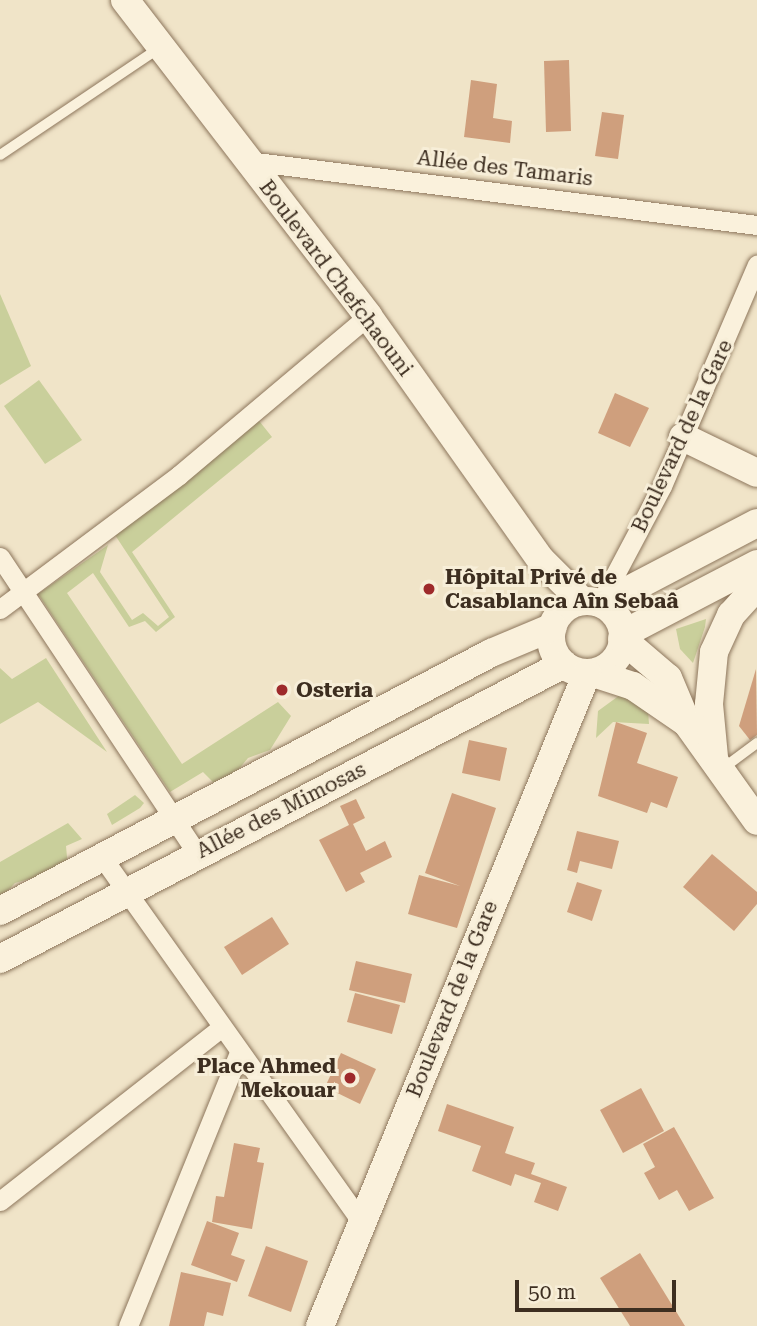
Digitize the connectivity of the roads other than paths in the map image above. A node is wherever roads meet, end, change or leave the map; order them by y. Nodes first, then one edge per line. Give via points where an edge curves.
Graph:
1 (125, 0) edge
2 (161, 47) junction
3 (0, 155) edge
4 (248, 161) junction
5 (757, 225) edge
6 (757, 264) edge
7 (368, 316) junction
8 (682, 437) junction
9 (757, 473) edge
10 (757, 523) edge
11 (0, 557) edge
12 (541, 560) junction
13 (757, 564) edge
14 (757, 586) edge
15 (23, 592) junction
16 (595, 603) junction
17 (0, 609) edge
18 (554, 623) junction
19 (622, 636) junction
20 (582, 670) junction
21 (687, 723) junction
22 (757, 743) edge
23 (718, 764) junction
24 (177, 819) junction
25 (757, 821) edge
26 (197, 853) junction
27 (102, 857) junction
28 (126, 891) junction
29 (0, 911) edge
30 (0, 960) edge
31 (221, 1028) junction
32 (239, 1052) junction
33 (0, 1201) edge
34 (362, 1221) junction
35 (128, 1326) edge
36 (320, 1326) edge

1 - 2 main road, Boulevard Chefchaouni
2 - 3 lane
2 - 4 main road, Boulevard Chefchaouni
4 - 5 street, Allée des Tamaris
4 - 7 main road, Boulevard Chefchaouni
6 - 8 street, Boulevard de la Gare
7 - 12 main road, Boulevard Chefchaouni
7 - 15 street via 171,481
8 - 9 main road
8 - 16 street, Boulevard de la Gare
10 - 16 main road
11 - 15 street
12 - 16 main road, Boulevard Chefchaouni
12 - 18 main road, Boulevard Chefchaouni
13 - 19 main road
14 - 23 main road via 731,615 714,652 709,704
15 - 17 street
15 - 24 street
16 - 18 main road
16 - 19 main road
18 - 20 main road via 553,647
18 - 24 main road, Allée des Mimosas
19 - 20 main road via 615,659
19 - 21 main road via 668,678
20 - 21 main road via 633,686
20 - 26 main road, Allée des Mimosas
20 - 34 main road, Boulevard de la Gare
21 - 23 main road
22 - 23 lane
23 - 25 main road
24 - 26 street
24 - 27 main road, Allée des Mimosas
26 - 28 main road, Allée des Mimosas
27 - 28 street
27 - 29 main road, Allée des Mimosas
28 - 30 main road, Allée des Mimosas
28 - 31 street
31 - 32 street
31 - 33 street
32 - 34 street
32 - 35 street
34 - 36 main road, Boulevard de la Gare

